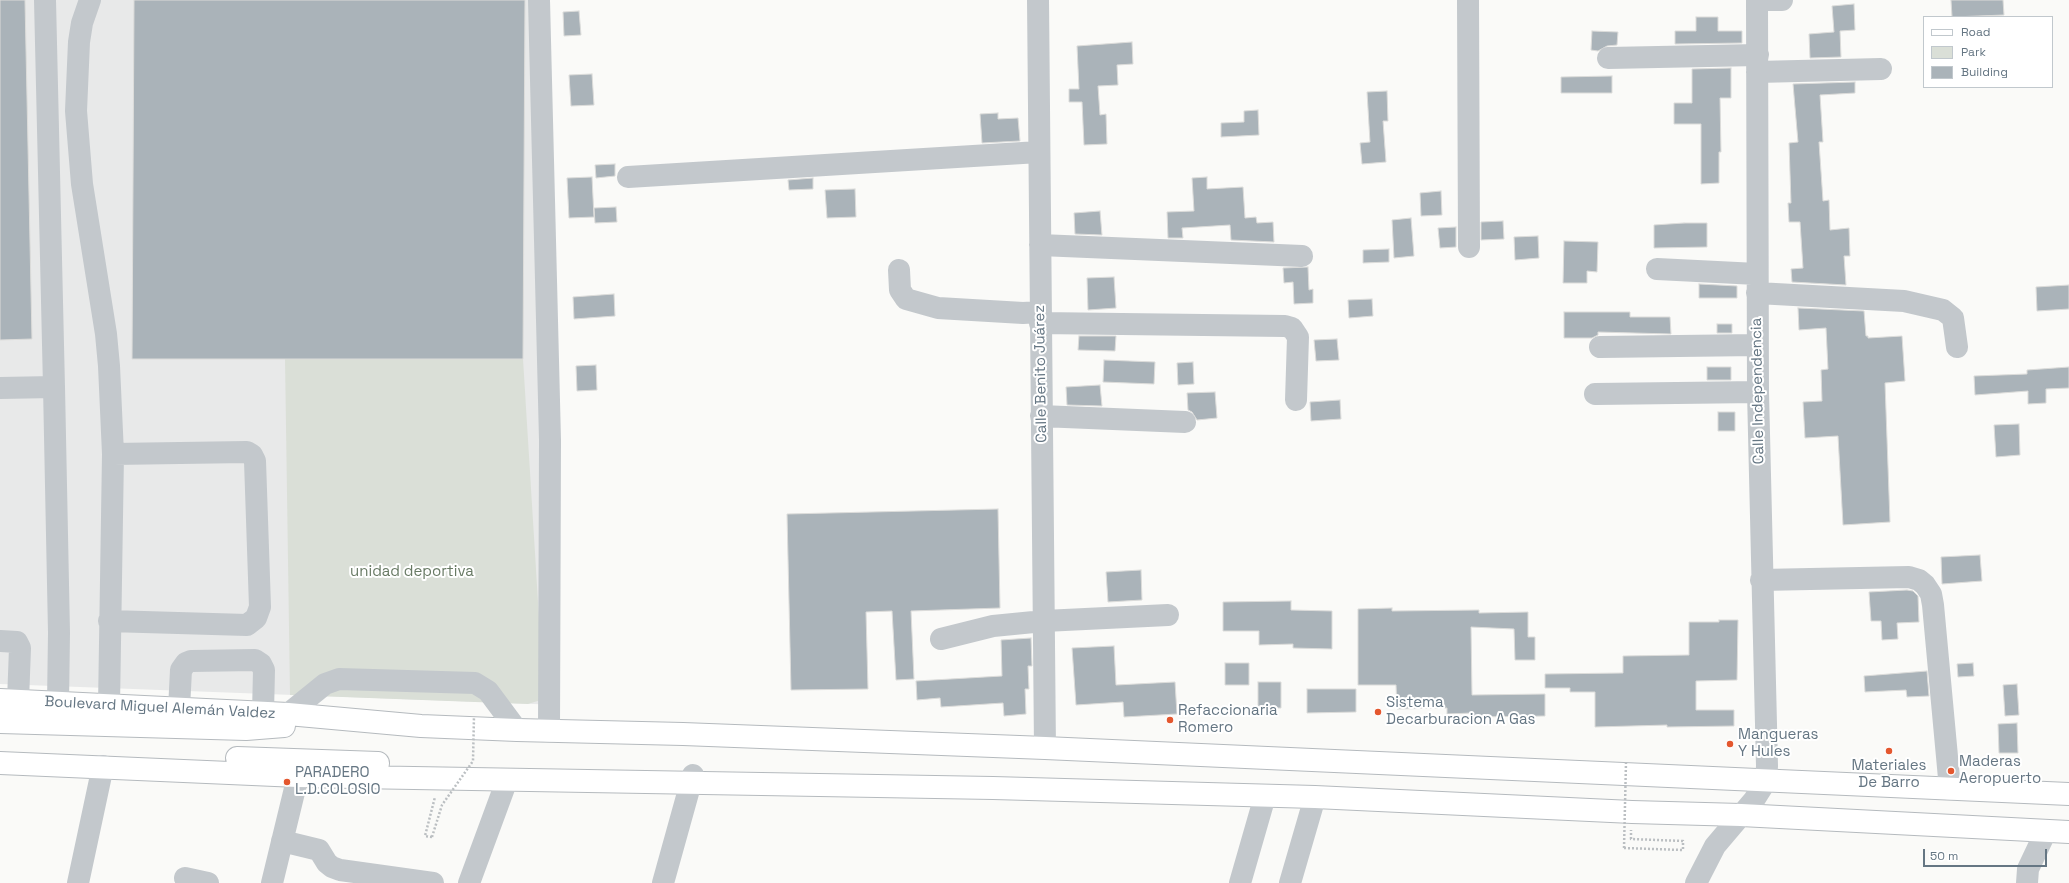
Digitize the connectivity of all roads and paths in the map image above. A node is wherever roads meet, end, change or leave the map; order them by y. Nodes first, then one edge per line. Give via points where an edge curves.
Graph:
1 (45, 0) edge
2 (90, 0) edge
3 (539, 0) edge
4 (1038, 0) edge
5 (1468, 0) edge
6 (1757, 0) edge
7 (1782, 0) edge
8 (1608, 58) dead end
9 (1758, 63) junction
10 (1881, 69) dead end
11 (1040, 152) junction
12 (628, 177) dead end
13 (1040, 245) junction
14 (1469, 247) dead end
15 (1302, 256) dead end
16 (1657, 269) dead end
17 (899, 270) dead end
18 (1757, 283) junction
19 (1040, 317) junction
20 (1757, 345) junction
21 (1600, 347) dead end
22 (1958, 347) dead end
23 (54, 387) junction
24 (0, 388) edge
25 (1758, 392) junction
26 (1595, 394) dead end
27 (1296, 400) dead end
28 (1041, 416) junction
29 (1185, 422) dead end
30 (113, 454) junction
31 (1761, 580) junction
32 (1168, 615) dead end
33 (109, 621) junction
34 (1044, 621) junction
35 (941, 639) dead end
36 (0, 641) edge
37 (9, 700) edge
38 (58, 703) junction
39 (109, 706) junction
40 (179, 709) junction
41 (263, 713) junction
42 (288, 714) junction
43 (474, 716) dead end
44 (320, 717) junction
45 (0, 722) edge
46 (518, 730) junction
47 (549, 731) junction
48 (0, 748) edge
49 (1045, 748) junction
50 (1626, 762) dead end
51 (0, 763) edge
52 (103, 766) junction
53 (298, 776) junction
54 (440, 779) junction
55 (692, 779) junction
56 (507, 780) junction
57 (1766, 781) junction
58 (1950, 788) junction
59 (2069, 794) edge
60 (1265, 796) junction
61 (1315, 797) junction
62 (1632, 812) junction
63 (1741, 815) junction
64 (2046, 830) junction
65 (2069, 832) edge
66 (282, 842) junction
67 (185, 878) dead end
68 (78, 883) edge
69 (208, 883) edge
70 (272, 883) edge
71 (433, 883) edge
72 (469, 883) edge
73 (663, 883) edge
74 (1240, 883) edge
75 (1290, 883) edge
76 (1696, 883) edge
77 (2027, 883) edge

1 - 23 street
2 - 30 street via 81,30 76,110 82,184 106,334
3 - 47 street via 550,440
4 - 11 street, Calle Benito Juárez
5 - 14 street
6 - 7 street
6 - 9 street, Calle Independencia
8 - 9 street
9 - 10 street
9 - 18 street, Calle Independencia
11 - 12 street
11 - 13 street, Calle Benito Juárez
13 - 15 street
13 - 19 street, Calle Benito Juárez
16 - 18 street
17 - 19 street via 900,290 906,299 938,308 1023,313
18 - 20 street, Calle Independencia
18 - 22 street via 1904,301 1943,310 1953,318
19 - 27 street via 1292,328 1298,337
19 - 28 street, Calle Benito Juárez
20 - 21 street
20 - 25 street, Calle Independencia
23 - 24 street
23 - 38 street
25 - 26 street
25 - 31 street, Calle Independencia
28 - 29 street
28 - 34 street, Calle Benito Juárez
30 - 33 street
30 - 33 street via 247,452 252,455 255,461 260,607 256,618 247,625
31 - 57 street, Calle Independencia
31 - 58 street via 1909,577 1925,585 1931,594 1933,605
32 - 34 street
33 - 39 street
34 - 35 street via 993,626
34 - 49 street, Calle Benito Juárez
36 - 37 street via 17,642 20,648
37 - 38 main road, Boulevard Miguel Alemán Valdez
38 - 39 main road, Boulevard Miguel Alemán Valdez
39 - 40 main road, Boulevard Miguel Alemán Valdez
40 - 41 main road, Boulevard Miguel Alemán Valdez
40 - 41 street via 181,670 186,663 255,660 264,670
41 - 42 main road, Boulevard Miguel Alemán Valdez
42 - 44 main road, Boulevard Miguel Alemán Valdez
42 - 46 street via 325,684 339,679 475,683 488,691
43 - 54 path, bridge via 473,762 442,805 432,837 424,836
44 - 45 main road via 292,725 246,729
44 - 46 main road, Boulevard Miguel Alemán Valdez via 421,726
46 - 47 main road, Boulevard Miguel Alemán Valdez
47 - 49 main road, Boulevard Miguel Alemán Valdez
48 - 55 main road via 658,770
49 - 57 main road, Boulevard Miguel Alemán Valdez
50 - 62 path, bridge via 1624,848 1683,850 1683,841 1631,839
51 - 52 main road
52 - 53 main road
52 - 68 street
53 - 54 main road
53 - 66 street
54 - 56 main road
55 - 56 main road
55 - 60 main road via 714,783 985,787
55 - 73 street
56 - 72 street
57 - 58 main road, Boulevard Miguel Alemán Valdez
57 - 63 street
58 - 59 main road, Boulevard Miguel Alemán Valdez
60 - 61 main road
60 - 74 street
61 - 62 main road
61 - 75 street
62 - 63 main road
63 - 64 main road
63 - 76 street via 1715,846
64 - 65 main road
64 - 77 street via 2028,869
66 - 70 street
66 - 71 street via 318,850 332,868
67 - 69 street

